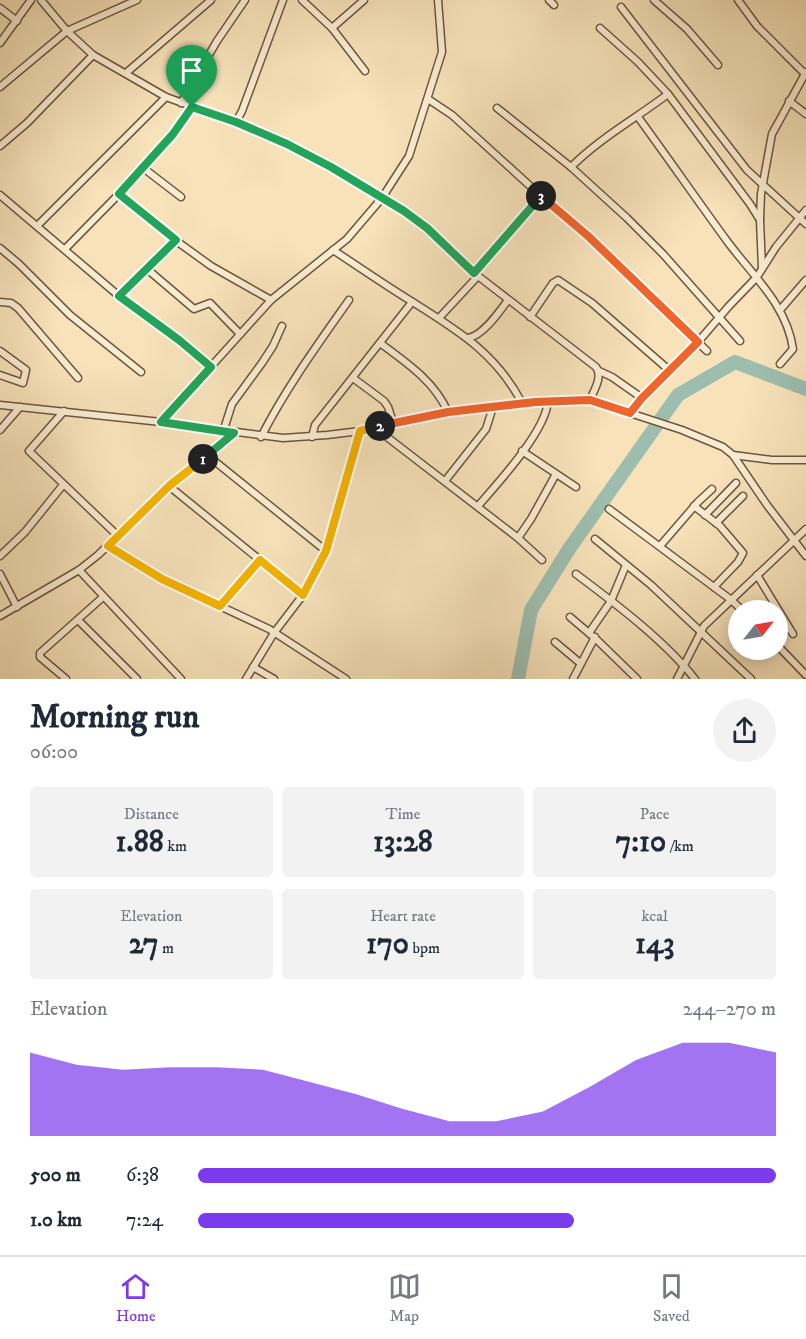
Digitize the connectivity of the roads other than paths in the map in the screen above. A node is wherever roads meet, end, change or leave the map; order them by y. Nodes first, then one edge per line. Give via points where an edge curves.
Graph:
1 (31, 0) edge
2 (41, 0) edge
3 (137, 0) edge
4 (211, 0) edge
5 (245, 0) edge
6 (282, 0) edge
7 (302, 0) edge
8 (363, 0) edge
9 (438, 0) edge
10 (654, 0) edge
11 (738, 0) edge
12 (621, 7) dead end
13 (0, 8) edge
14 (17, 21) junction
15 (332, 28) junction
16 (600, 28) dead end
17 (67, 31) junction
18 (0, 43) edge
19 (93, 55) junction
20 (718, 65) dead end
21 (365, 71) dead end
22 (126, 73) junction
23 (806, 73) edge
24 (0, 87) edge
25 (668, 94) junction
26 (166, 97) junction
27 (428, 99) junction
28 (789, 101) junction
29 (182, 103) junction
30 (192, 107) junction
31 (497, 108) dead end
32 (806, 114) edge
33 (638, 117) junction
34 (236, 122) junction
35 (0, 146) edge
36 (142, 167) junction
37 (571, 167) junction
38 (763, 182) junction
39 (119, 194) junction
40 (0, 195) edge
41 (541, 196) junction
42 (181, 197) dead end
43 (382, 198) junction
44 (806, 210) edge
45 (800, 219) junction
46 (760, 220) junction
47 (806, 225) edge
48 (37, 226) junction
49 (176, 240) junction
50 (0, 248) edge
51 (65, 249) junction
52 (333, 250) junction
53 (762, 268) junction
54 (147, 269) junction
55 (476, 274) junction
56 (757, 277) junction
57 (806, 280) edge
58 (119, 296) junction
59 (271, 300) junction
60 (349, 300) dead end
61 (508, 300) junction
62 (0, 302) edge
63 (412, 302) junction
64 (780, 310) junction
65 (530, 317) junction
66 (719, 317) junction
67 (439, 318) junction
68 (282, 326) dead end
69 (240, 334) junction
70 (468, 338) junction
71 (740, 341) dead end
72 (698, 342) junction
73 (380, 343) junction
74 (0, 351) edge
75 (707, 351) dead end
76 (780, 364) dead end
77 (211, 367) junction
78 (669, 370) junction
79 (599, 371) junction
80 (141, 372) dead end
81 (0, 375) edge
82 (78, 378) dead end
83 (353, 378) junction
84 (642, 398) junction
85 (590, 400) junction
86 (548, 401) junction
87 (522, 403) junction
88 (0, 405) edge
89 (20, 407) junction
90 (493, 407) junction
91 (64, 411) junction
92 (448, 412) junction
93 (630, 413) junction
94 (161, 422) junction
95 (393, 422) junction
96 (374, 427) junction
97 (0, 430) edge
98 (360, 431) junction
99 (223, 432) junction
100 (234, 433) junction
101 (261, 437) junction
102 (312, 437) junction
103 (522, 451) junction
104 (733, 455) junction
105 (207, 456) junction
106 (806, 460) edge
107 (556, 474) junction
108 (446, 481) junction
109 (736, 483) dead end
110 (63, 485) junction
111 (169, 486) junction
112 (576, 487) dead end
113 (712, 489) dead end
114 (743, 496) dead end
115 (694, 506) junction
116 (478, 507) junction
117 (609, 509) dead end
118 (705, 515) junction
119 (716, 523) junction
120 (806, 529) edge
121 (118, 536) junction
122 (518, 538) junction
123 (595, 539) dead end
124 (794, 541) junction
125 (108, 546) junction
126 (660, 546) junction
127 (326, 551) junction
128 (0, 556) edge
129 (806, 556) edge
130 (260, 560) junction
131 (542, 560) dead end
132 (626, 565) junction
133 (78, 570) junction
134 (576, 574) dead end
135 (757, 575) junction
136 (1, 576) edge
137 (714, 586) junction
138 (303, 595) junction
139 (103, 597) junction
140 (730, 599) junction
141 (611, 601) junction
142 (220, 606) junction
143 (17, 607) junction
144 (0, 616) edge
145 (570, 617) dead end
146 (78, 620) junction
147 (701, 632) junction
148 (274, 633) junction
149 (589, 633) junction
150 (793, 634) dead end
151 (595, 638) junction
152 (555, 642) dead end
153 (788, 656) edge
154 (580, 663) junction
155 (685, 666) junction
156 (253, 667) junction
157 (806, 675) edge
158 (66, 679) edge
159 (137, 679) edge
160 (181, 679) edge
161 (246, 679) edge
162 (274, 679) edge
163 (346, 679) edge
164 (573, 679) edge
165 (637, 679) edge
166 (677, 679) edge
167 (695, 679) edge
168 (751, 679) edge

1 - 14 street
2 - 17 street
3 - 17 street
4 - 22 street
5 - 29 street
6 - 34 street
7 - 15 street
8 - 15 street
9 - 27 street via 442,52
10 - 20 street via 687,29
11 - 23 street via 758,26
12 - 38 street via 747,170
13 - 14 street
14 - 18 street
15 - 21 street
16 - 25 street
17 - 19 street
17 - 24 street
19 - 22 street
19 - 35 street
22 - 26 street
23 - 28 street
25 - 33 street
25 - 46 street
26 - 29 street
26 - 48 street
27 - 41 street via 452,115
27 - 43 street via 409,156
28 - 32 street
28 - 38 street via 772,134
29 - 30 street
30 - 34 street
30 - 36 street
31 - 37 street
33 - 37 street via 610,133
33 - 56 street
34 - 43 street via 287,144
36 - 39 street
36 - 42 street
37 - 66 street via 663,254
38 - 45 street
38 - 46 street
39 - 49 street
39 - 51 street
40 - 48 street
41 - 55 street
41 - 72 street
43 - 52 street
43 - 55 street via 427,228
44 - 45 street
45 - 47 street
45 - 53 street
46 - 53 street
48 - 51 street
49 - 54 street
49 - 59 street via 211,266
50 - 80 street via 70,315
51 - 58 street
52 - 59 street
52 - 63 street
53 - 56 street
54 - 58 street
54 - 69 street via 194,309 210,303
55 - 61 street
55 - 67 street
56 - 64 street
56 - 66 street
57 - 64 street
58 - 77 street
59 - 69 street
60 - 101 street
61 - 65 street
61 - 70 street via 478,333
62 - 82 street via 18,308
63 - 67 street
63 - 73 street
64 - 76 street via 793,350
65 - 78 street via 558,280 592,303
65 - 79 street
66 - 71 street
66 - 72 street
67 - 70 street
68 - 99 street via 273,346 232,404
69 - 77 street
70 - 87 street via 500,369
72 - 75 street
72 - 78 street
73 - 83 street
73 - 92 street via 426,379
74 - 81 street via 26,370 23,383
77 - 94 street
78 - 84 street
79 - 84 street
79 - 85 street
83 - 95 street via 384,401
83 - 102 street via 315,425
84 - 93 street
85 - 86 street
85 - 93 street
86 - 87 street
86 - 103 street via 539,428
87 - 90 street
88 - 89 street
89 - 91 street
89 - 97 street
90 - 92 street
90 - 108 street via 486,429
91 - 94 street
91 - 110 street via 29,451
92 - 95 street
93 - 104 street via 682,430
94 - 99 street
95 - 96 street
96 - 98 street
96 - 108 street
98 - 102 street
98 - 127 street
99 - 100 street
100 - 101 street
100 - 105 street
101 - 102 street
103 - 107 street
103 - 116 street
104 - 106 street
104 - 124 street
105 - 111 street
105 - 127 street
107 - 112 street
107 - 122 street
108 - 116 street
109 - 118 street
110 - 121 street
110 - 128 street
111 - 121 street
111 - 130 street
113 - 115 street
114 - 119 street
115 - 118 street
115 - 126 street
116 - 122 street
117 - 126 street
118 - 119 street
119 - 137 street via 743,553
120 - 124 street
121 - 125 street
122 - 131 street
123 - 132 street
124 - 129 street
124 - 135 street
125 - 133 street
125 - 142 street via 162,579
126 - 137 street
127 - 138 street
130 - 138 street
130 - 142 street
132 - 141 street
132 - 147 street
133 - 139 street
133 - 143 street
134 - 141 street
135 - 140 street
135 - 150 street
136 - 143 street
137 - 140 street
138 - 148 street
139 - 146 street
139 - 160 street
140 - 147 street
141 - 149 street
141 - 155 street
142 - 148 street
143 - 144 street
145 - 149 street
146 - 158 street via 39,655
146 - 159 street
147 - 155 street
147 - 168 street
148 - 156 street
148 - 163 street
149 - 151 street
151 - 154 street
151 - 165 street
152 - 154 street
153 - 157 street
154 - 164 street
155 - 166 street
155 - 167 street
156 - 161 street
156 - 162 street

